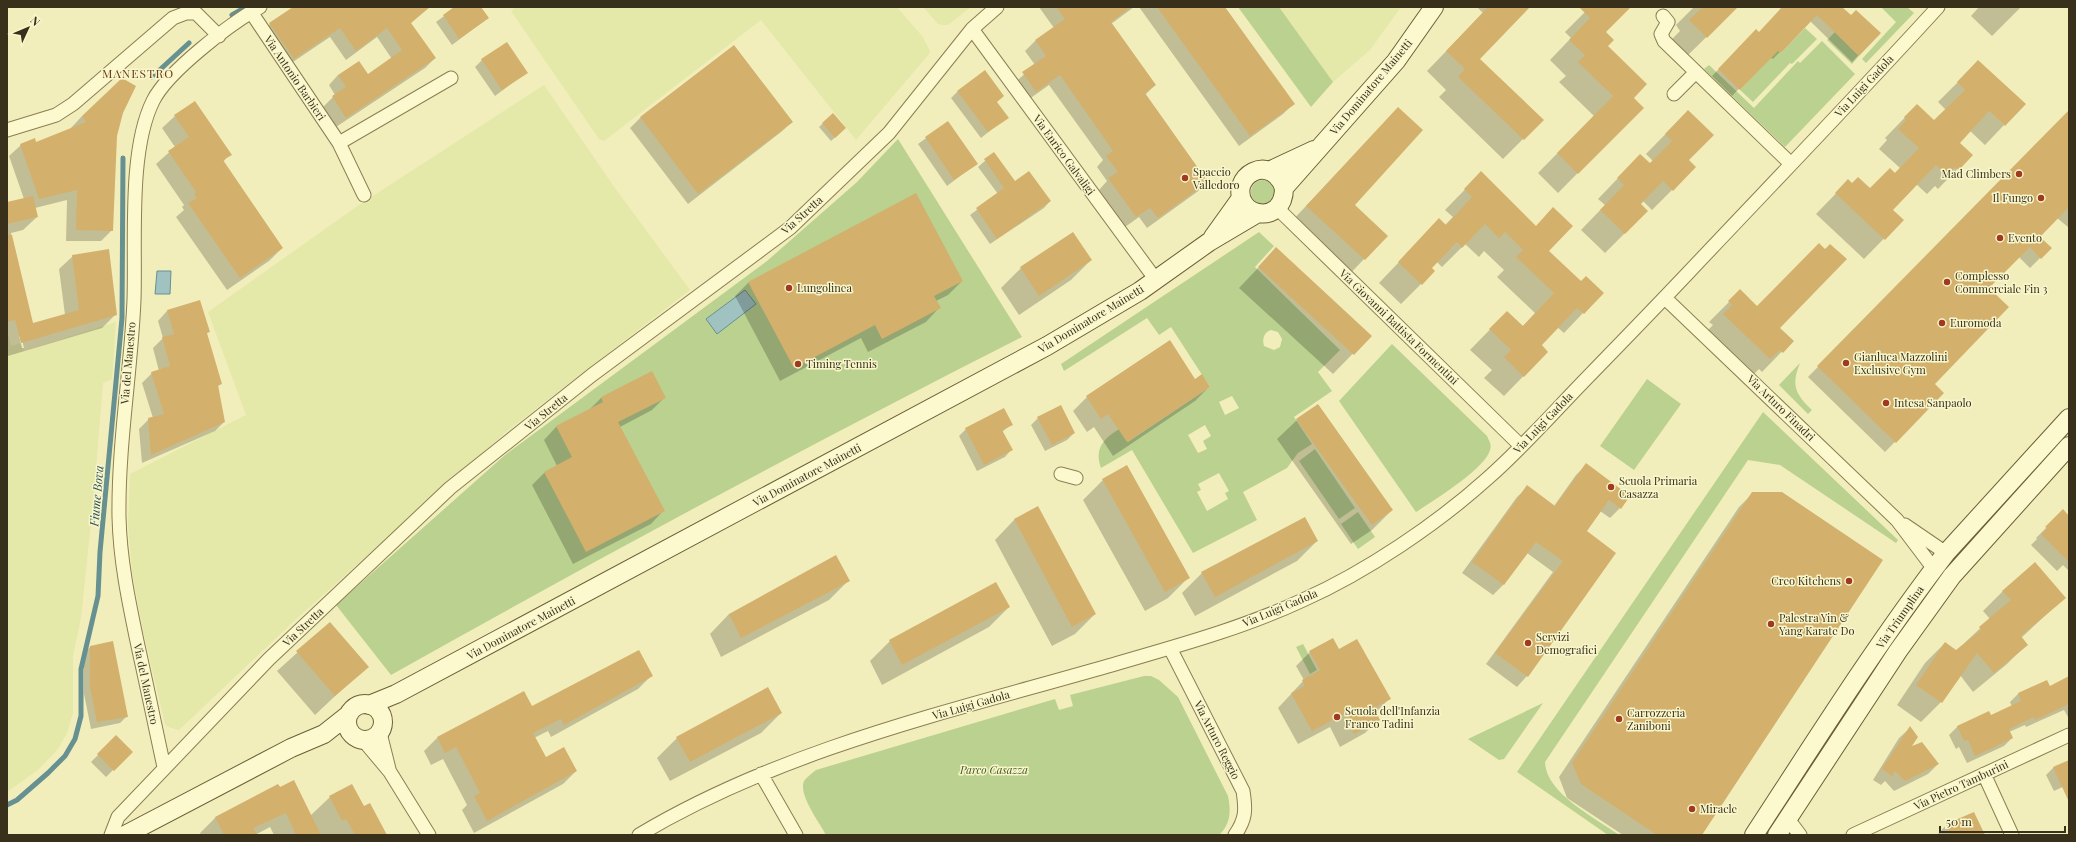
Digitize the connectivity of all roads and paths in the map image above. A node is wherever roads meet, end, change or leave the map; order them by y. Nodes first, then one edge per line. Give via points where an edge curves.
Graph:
1 (996, 7) edge
2 (1434, 7) edge
3 (1938, 7) edge
4 (256, 9) edge
5 (197, 10) edge
6 (1668, 18) dead end
7 (972, 29) junction
8 (219, 36) junction
9 (1696, 72) junction
10 (451, 78) dead end
11 (1674, 94) dead end
12 (7, 130) edge
13 (338, 143) junction
14 (1322, 146) junction
15 (1791, 164) junction
16 (1269, 171) junction
17 (1284, 188) junction
18 (364, 195) dead end
19 (1241, 198) junction
20 (1277, 208) junction
21 (1258, 213) junction
22 (1209, 242) junction
23 (1156, 280) junction
24 (1665, 298) junction
25 (2069, 418) edge
26 (1521, 446) junction
27 (2069, 446) edge
28 (1061, 474) dead end
29 (1076, 478) dead end
30 (1897, 520) junction
31 (1946, 553) junction
32 (1934, 569) junction
33 (1170, 648) junction
34 (396, 694) junction
35 (369, 705) junction
36 (348, 715) junction
37 (370, 732) junction
38 (324, 734) junction
39 (2069, 735) edge
40 (164, 767) junction
41 (761, 774) junction
42 (1984, 774) junction
43 (1788, 819) junction
44 (110, 835) edge
45 (125, 835) edge
46 (429, 835) edge
47 (639, 835) edge
48 (796, 835) edge
49 (1235, 835) edge
50 (1754, 835) edge
51 (1777, 835) edge
52 (1800, 835) edge
53 (1853, 835) edge
54 (2012, 835) edge

1 - 7 street, Via Stretta
2 - 14 street, Via Dominatore Mainetti via 1396,61
3 - 15 street, Via Luigi Gadola
4 - 8 street, Via del Manestro
4 - 13 street, Via Antonio Barbieri
5 - 8 street
5 - 12 street via 173,18 56,115
6 - 9 street via 1661,37
7 - 23 street, Via Enrico Galvaligi
7 - 40 street, Via Stretta via 889,132 790,228 592,375 450,488 269,659
8 - 40 street, Via del Manestro via 197,52 168,80 153,100 144,125 136,188 134,302 121,450 119,516 123,567
9 - 11 street
9 - 15 street
10 - 13 street
13 - 18 street, Via Antonio Barbieri
14 - 16 street, Via Dominatore Mainetti
14 - 17 street, Via Dominatore Mainetti
15 - 24 street, Via Luigi Gadola
16 - 17 street via 1279,178
16 - 19 street, Via Dominatore Mainetti via 1256,171 1245,178 1240,191
17 - 20 street, Via Dominatore Mainetti via 1282,202
19 - 21 street via 1250,210
19 - 22 street, Via Dominatore Mainetti
20 - 21 street, Via Dominatore Mainetti via 1268,213
20 - 26 street, Via Giovanni Battista Formentini
21 - 22 street, Via Dominatore Mainetti
22 - 23 street, Via Dominatore Mainetti
23 - 34 street, Via Dominatore Mainetti via 1047,346
24 - 26 street, Via Luigi Gadola
24 - 30 street, Via Arturo Finadri
25 - 31 street, Via Triumplina
26 - 33 street, Via Luigi Gadola via 1488,478 1451,508 1402,544 1357,571 1305,600 1262,618
27 - 43 street, Via Triumplina via 1952,576 1898,651
28 - 29 street
30 - 31 street
30 - 32 street
31 - 32 street, Via Triumplina
32 - 50 street, Via Triumplina via 1876,650
33 - 41 street, Via Luigi Gadola via 874,732
33 - 49 street, Via Arturo Reggio via 1243,791 1246,808 1243,824
34 - 35 street, Via Dominatore Mainetti
34 - 37 street
35 - 36 street, Via Dominatore Mainetti via 355,707
35 - 37 street via 381,714
36 - 37 street via 347,722
36 - 38 street
37 - 38 street
37 - 46 street via 390,772
38 - 45 street via 291,748
39 - 42 street, Via Pietro Tamburini
40 - 44 street, Via Stretta via 118,817
41 - 47 street, Via Luigi Gadola via 675,813
41 - 48 street
42 - 53 street, Via Pietro Tamburini
42 - 54 street
43 - 51 street, Via Triumplina
43 - 52 street

